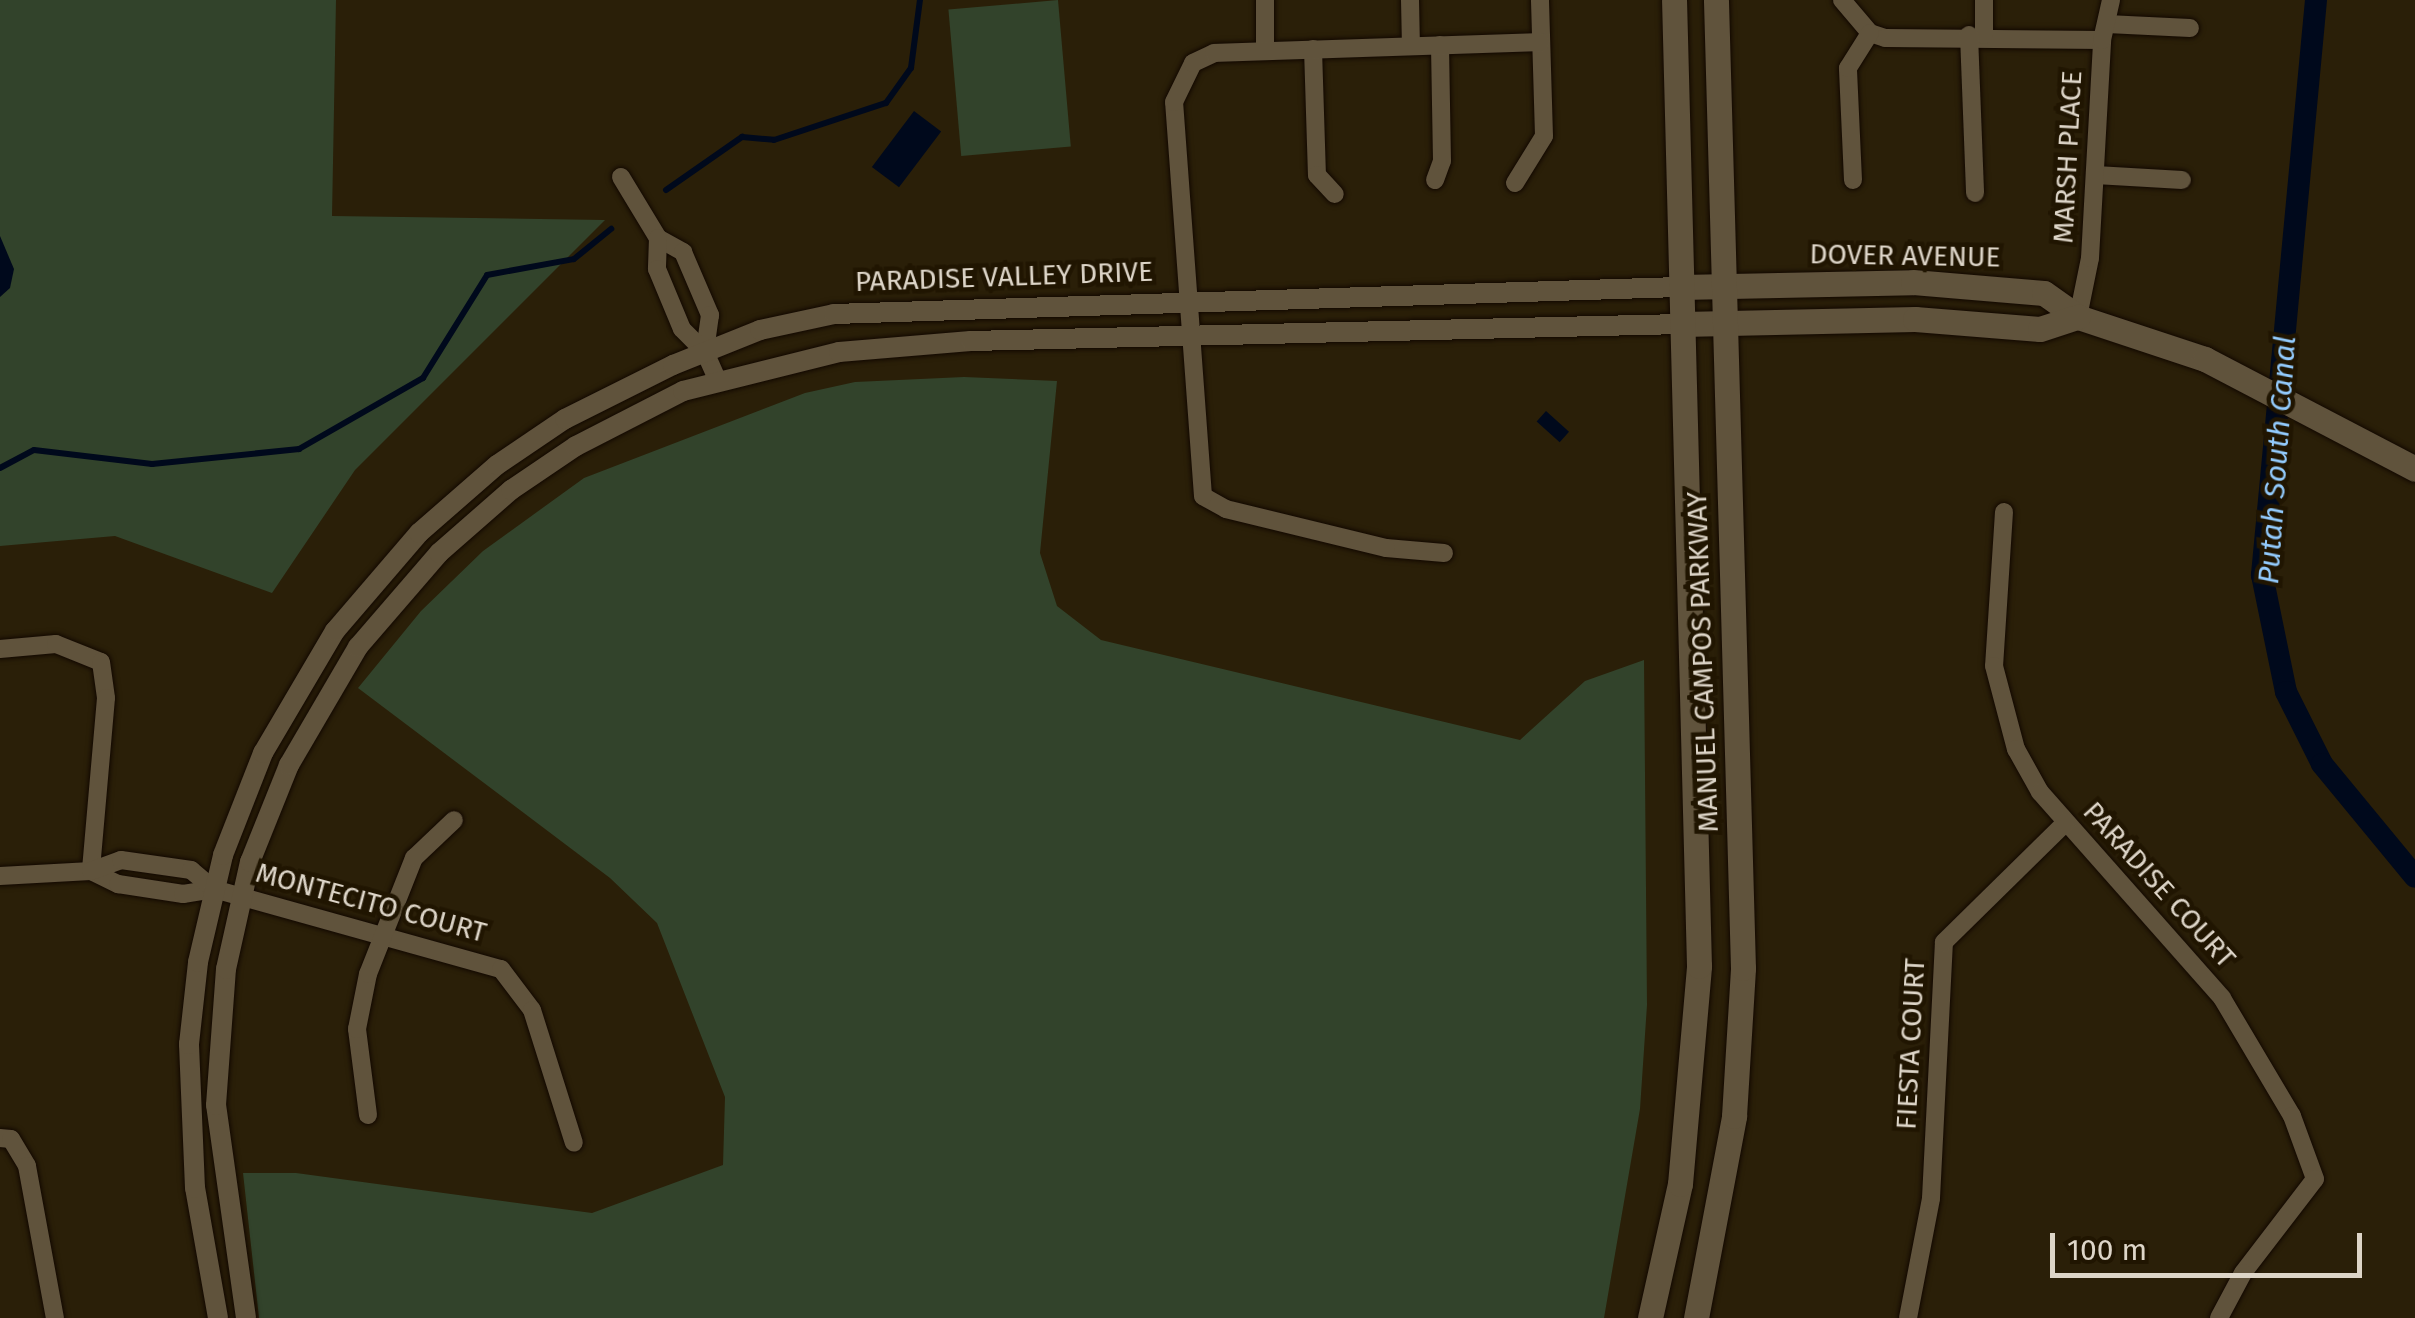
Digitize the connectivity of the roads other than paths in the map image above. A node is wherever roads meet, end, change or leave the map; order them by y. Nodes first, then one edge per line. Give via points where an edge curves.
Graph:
1 (1264, 0) edge
2 (1410, 0) edge
3 (1540, 0) edge
4 (1674, 0) edge
5 (1716, 0) edge
6 (1842, 0) edge
7 (1984, 0) edge
8 (2111, 0) edge
9 (2190, 28) dead end
10 (2105, 32) junction
11 (1870, 33) junction
12 (1977, 35) junction
13 (1541, 42) junction
14 (1411, 46) junction
15 (1440, 46) junction
16 (1313, 48) junction
17 (1265, 50) junction
18 (2096, 175) junction
19 (620, 178) dead end
20 (1435, 180) dead end
21 (1853, 180) dead end
22 (2182, 180) dead end
23 (1515, 183) dead end
24 (1335, 194) dead end
25 (1975, 194) dead end
26 (658, 238) junction
27 (1722, 286) junction
28 (1681, 287) junction
29 (1188, 300) junction
30 (2078, 317) junction
31 (1723, 323) junction
32 (1682, 324) junction
33 (1192, 335) junction
34 (705, 352) junction
35 (717, 380) junction
36 (2415, 469) edge
37 (2004, 512) dead end
38 (1444, 553) dead end
39 (0, 649) edge
40 (454, 820) dead end
41 (2066, 822) junction
42 (91, 871) junction
43 (0, 876) edge
44 (214, 888) junction
45 (241, 896) junction
46 (382, 932) junction
47 (368, 1115) dead end
48 (0, 1138) edge
49 (574, 1143) dead end
50 (1915, 1316) edge
51 (55, 1318) edge
52 (218, 1318) edge
53 (246, 1318) edge
54 (1650, 1318) edge
55 (1696, 1318) edge
56 (2220, 1318) edge

1 - 17 street
2 - 14 street
3 - 13 street
4 - 28 main road, MANUEL CAMPOS PARKWAY
5 - 27 main road, MANUEL CAMPOS PARKWAY
6 - 11 street
7 - 12 street
8 - 10 street, MARSH PLACE
9 - 10 street
10 - 12 street
10 - 18 street, MARSH PLACE
11 - 12 street
11 - 21 street via 1848,68
12 - 25 street
13 - 15 street
13 - 23 street via 1544,136
14 - 15 street
14 - 16 street
15 - 20 street via 1442,161
16 - 17 street
16 - 24 street via 1317,174
17 - 29 street via 1214,53 1193,63 1180,81 1172,129
18 - 22 street
18 - 30 street, MARSH PLACE
19 - 26 street
26 - 34 street via 657,268 682,329
26 - 34 street via 683,252 710,315
27 - 28 main road, PARADISE VALLEY DRIVE
27 - 30 main road, DOVER AVENUE via 1975,284 2044,293
27 - 31 main road, MANUEL CAMPOS PARKWAY
28 - 29 street, PARADISE VALLEY DRIVE
28 - 32 main road, MANUEL CAMPOS PARKWAY
29 - 33 street
29 - 34 street, PARADISE VALLEY DRIVE via 834,314 760,330
30 - 31 main road, DOVER AVENUE via 2040,330 1915,319
30 - 36 main road, DOVER AVENUE via 2156,339
31 - 32 main road
31 - 55 main road, MANUEL CAMPOS PARKWAY via 1743,968 1734,1116
32 - 33 street
32 - 54 main road, MANUEL CAMPOS PARKWAY via 1699,966 1680,1184
33 - 35 street via 906,344
33 - 38 street via 1203,496 1226,509 1386,548
34 - 35 street
34 - 44 street, PARADISE VALLEY DRIVE via 621,388 497,465 375,579 306,674 263,753
35 - 45 street via 632,414 576,446 474,520 397,597 296,750
37 - 41 street, PARADISE COURT via 1994,632 2000,702 2016,750
39 - 42 street via 56,644 101,662 106,698
40 - 46 street via 414,858
41 - 50 street, FIESTA COURT via 1944,942 1931,1198
41 - 56 street, PARADISE COURT via 2222,998 2308,1152 2315,1179 2243,1273
42 - 43 street, MONTECITO COURT
42 - 44 street, MONTECITO COURT via 122,860 191,870
44 - 45 street, MONTECITO COURT
44 - 52 street, PARADISE VALLEY DRIVE via 192,1006 188,1108
45 - 46 street, MONTECITO COURT
45 - 53 street via 226,969 216,1105
46 - 47 street via 356,1029
46 - 49 street, MONTECITO COURT via 474,956 520,986
48 - 51 street via 11,1139 26,1166

